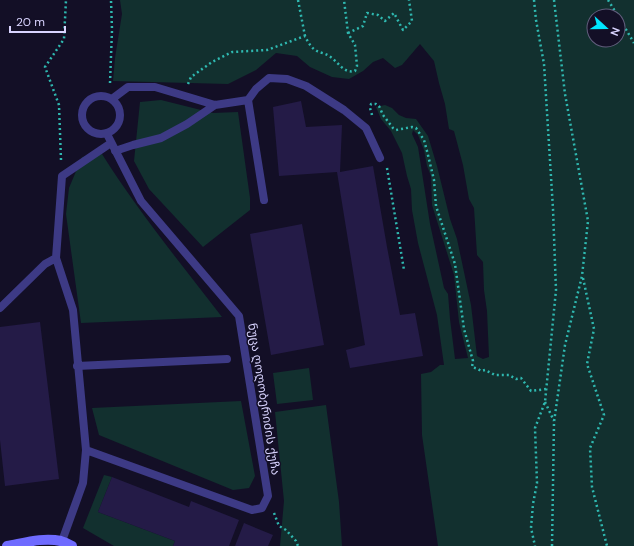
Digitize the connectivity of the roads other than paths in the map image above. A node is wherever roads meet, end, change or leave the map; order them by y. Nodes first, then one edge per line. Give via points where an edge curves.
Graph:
1 (112, 99) junction
2 (248, 100) junction
3 (215, 105) junction
4 (106, 134) junction
5 (111, 143) junction
6 (115, 151) junction
7 (380, 158) road end
8 (264, 200) dead end
9 (56, 258) junction
10 (0, 308) edge
11 (227, 360) dead end
12 (77, 366) junction
13 (86, 450) junction
14 (62, 541) junction
15 (20, 545) edge
16 (7, 546) edge
17 (72, 546) edge

1 - 3 lane via 128,86 155,88
1 - 4 lane via 119,109 119,121 117,127
1 - 4 lane via 94,97 88,100 82,111 82,118 88,130 100,135
2 - 3 lane
2 - 7 lane via 269,78 287,78 306,86 344,110 366,128
2 - 8 lane
3 - 6 lane via 161,138
4 - 5 lane, ნუცა ღოღობერიძის ქუჩა
5 - 6 lane, ნუცა ღოღობერიძის ქუჩა
5 - 9 lane via 62,176
6 - 13 lane, ნუცა ღოღობერიძის ქუჩა via 141,201 239,316 268,496 262,508 252,510
9 - 10 lane via 45,264
9 - 12 lane via 73,310
11 - 12 lane
12 - 13 lane
13 - 14 lane via 83,483
14 - 15 street via 46,540
14 - 17 street
15 - 16 street

